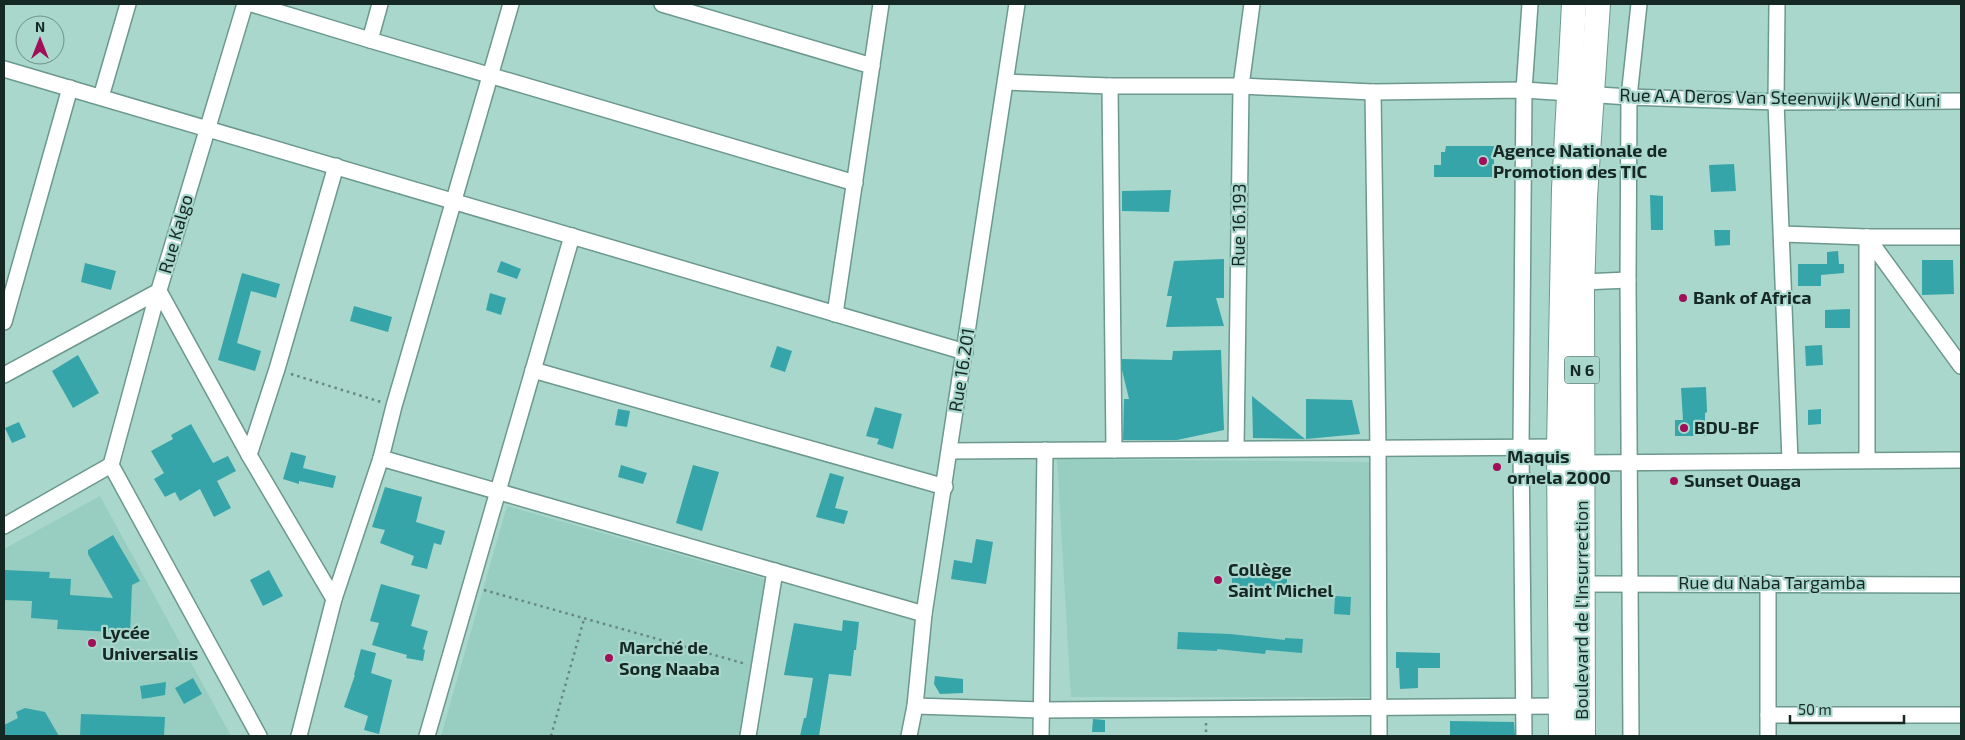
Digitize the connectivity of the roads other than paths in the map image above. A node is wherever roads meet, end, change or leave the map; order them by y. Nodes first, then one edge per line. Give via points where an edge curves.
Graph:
1 (128, 4) edge
2 (245, 4) edge
3 (252, 4) edge
4 (380, 4) edge
5 (511, 4) edge
6 (662, 4) edge
7 (881, 4) edge
8 (1017, 4) edge
9 (1252, 4) edge
10 (1530, 4) edge
11 (1574, 4) edge
12 (1598, 4) edge
13 (1639, 4) edge
14 (1777, 4) edge
15 (370, 40) junction
16 (872, 66) junction
17 (4, 68) edge
18 (491, 76) junction
19 (1006, 82) junction
20 (1110, 86) junction
21 (1241, 86) junction
22 (70, 88) junction
23 (1524, 90) junction
24 (1373, 92) junction
25 (1580, 93) junction
26 (101, 97) junction
27 (1629, 97) junction
28 (1961, 101) edge
29 (1776, 102) junction
30 (207, 128) junction
31 (336, 166) junction
32 (854, 183) junction
33 (454, 201) junction
34 (1782, 234) junction
35 (572, 236) junction
36 (1961, 237) edge
37 (1868, 238) junction
38 (1628, 280) junction
39 (1583, 282) junction
40 (159, 290) junction
41 (835, 314) junction
42 (4, 322) edge
43 (965, 352) junction
44 (1961, 366) edge
45 (533, 370) junction
46 (4, 375) edge
47 (1521, 446) junction
48 (1559, 447) junction
49 (1236, 448) junction
50 (1378, 448) junction
51 (1045, 450) junction
52 (1114, 450) junction
53 (950, 451) junction
54 (249, 454) junction
55 (381, 458) junction
56 (1867, 460) junction
57 (1961, 460) edge
58 (1790, 461) junction
59 (1628, 462) junction
60 (1582, 463) junction
61 (111, 465) junction
62 (945, 487) junction
63 (498, 492) junction
64 (4, 526) edge
65 (775, 572) junction
66 (1629, 583) junction
67 (1768, 583) junction
68 (1582, 584) junction
69 (1961, 584) edge
70 (334, 598) junction
71 (924, 614) junction
72 (915, 706) junction
73 (1561, 706) junction
74 (1379, 707) junction
75 (1524, 707) junction
76 (1042, 710) junction
77 (1768, 715) junction
78 (1961, 715) edge
79 (260, 736) edge
80 (299, 736) edge
81 (427, 736) edge
82 (748, 736) edge
83 (909, 736) edge
84 (1041, 736) edge
85 (1379, 736) edge
86 (1524, 736) edge
87 (1561, 736) edge
88 (1583, 736) edge
89 (1630, 736) edge
90 (1768, 736) edge

1 - 26 street
2 - 30 street, Rue Kalgo
3 - 15 street
4 - 15 street
5 - 18 street
6 - 16 street
7 - 16 street
8 - 19 street, Rue 16.201
9 - 21 street, Rue 16.193
10 - 23 street
11 - 25 main road, Boulevard de l'Insurrection / N 6
12 - 25 main road, Boulevard de l'Insurrection / N 6
13 - 27 street
14 - 29 street
15 - 18 street
16 - 32 street
17 - 22 street
18 - 32 street
18 - 33 street
19 - 20 street, Rue A.A Deros Van Steenwijk Wend Kuni
19 - 43 street, Rue 16.201
20 - 21 street, Rue A.A Deros Van Steenwijk Wend Kuni
20 - 52 street
21 - 24 street, Rue A.A Deros Van Steenwijk Wend Kuni
21 - 49 street, Rue 16.193
22 - 26 street
22 - 42 street
23 - 24 street, Rue A.A Deros Van Steenwijk Wend Kuni
23 - 25 street, Rue A.A Deros Van Steenwijk Wend Kuni
23 - 47 street
24 - 50 street
25 - 27 street, Rue A.A Deros Van Steenwijk Wend Kuni
25 - 39 main road, Boulevard de l'Insurrection / N 6 via 1585,197
25 - 48 main road, Boulevard de l'Insurrection / N 6 via 1564,189
26 - 30 street
27 - 29 street, Rue A.A Deros Van Steenwijk Wend Kuni
27 - 38 street
28 - 29 street, Rue A.A Deros Van Steenwijk Wend Kuni
29 - 34 street
30 - 31 street
30 - 40 street, Rue Kalgo
31 - 33 street
31 - 54 street
32 - 41 street
33 - 35 street
33 - 55 street
34 - 37 street
34 - 58 street
35 - 41 street
35 - 45 street
36 - 37 street
37 - 44 street
37 - 56 street
38 - 39 street
38 - 59 street
39 - 60 main road, Boulevard de l'Insurrection / N 6
40 - 46 street
40 - 54 street
40 - 61 street, Rue Kalgo
41 - 43 street
43 - 53 street, Rue 16.201
45 - 62 street
45 - 63 street
47 - 48 street
47 - 50 street
47 - 75 street
48 - 73 main road, Boulevard de l'Insurrection / N 6
49 - 50 street
49 - 52 street
50 - 74 street
51 - 52 street
51 - 53 street
51 - 76 street
53 - 62 street, Rue 16.201
54 - 70 street
55 - 63 street
55 - 70 street
56 - 57 street
56 - 58 street
58 - 59 street
59 - 60 street
59 - 66 street
60 - 68 main road, Boulevard de l'Insurrection / N 6
61 - 64 street
61 - 79 street
62 - 71 street, Rue 16.201
63 - 65 street
63 - 81 street
65 - 71 street
65 - 82 street
66 - 67 street, Rue du Naba Targamba
66 - 68 street, Rue du Naba Targamba
66 - 89 street
67 - 69 street, Rue du Naba Targamba
67 - 77 street
68 - 88 main road, Boulevard de l'Insurrection / N 6
70 - 80 street
71 - 72 street, Rue 16.201
72 - 76 street
72 - 83 street, Rue 16.201
73 - 75 street
73 - 87 main road, Boulevard de l'Insurrection / N 6
74 - 75 street
74 - 76 street
74 - 85 street
75 - 86 street
76 - 84 street
77 - 78 street
77 - 90 street

